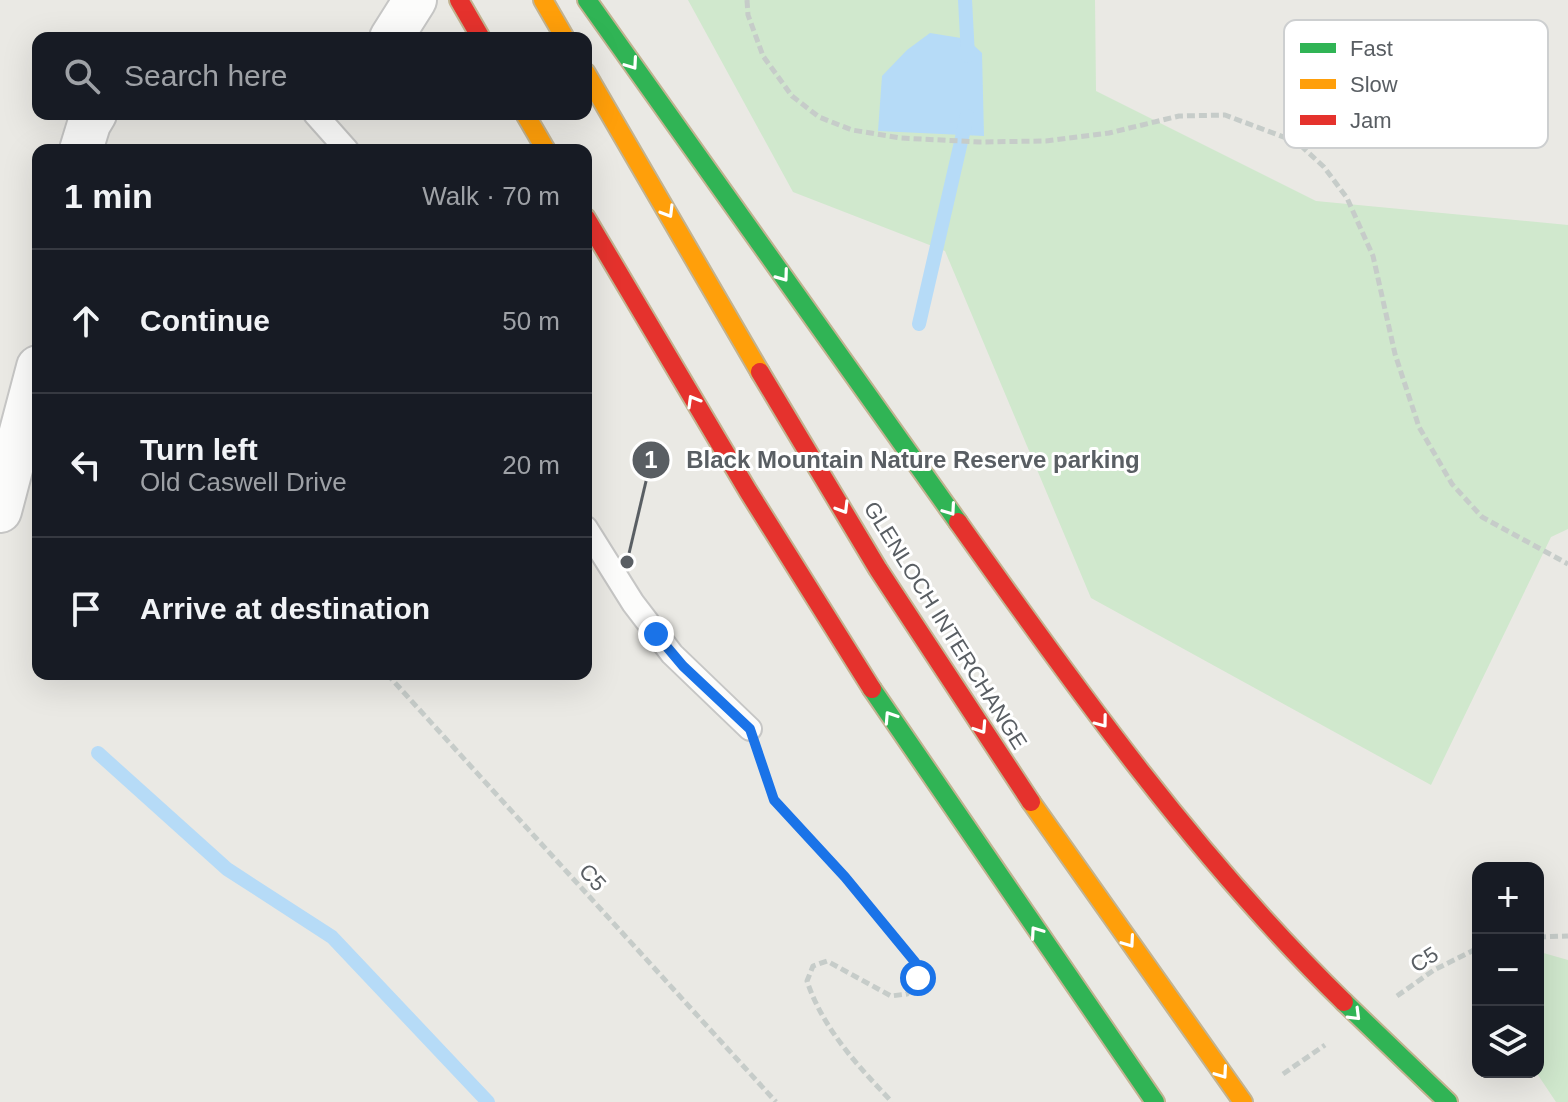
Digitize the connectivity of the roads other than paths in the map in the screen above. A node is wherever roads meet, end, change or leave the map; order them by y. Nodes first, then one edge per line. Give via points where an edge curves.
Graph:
1 (415, 0) edge
2 (459, 0) edge
3 (543, 0) edge
4 (587, 0) edge
5 (395, 32) edge
6 (478, 32) edge
7 (562, 32) edge
8 (592, 83) edge
9 (91, 120) edge
10 (320, 120) edge
11 (528, 120) edge
12 (83, 144) edge
13 (342, 144) edge
14 (542, 144) edge
15 (592, 228) edge
16 (32, 390) edge
17 (0, 511) edge
18 (592, 538) edge
19 (750, 729) road end
20 (1155, 1102) edge
21 (1243, 1102) edge
22 (1448, 1102) edge

1 - 5 street
2 - 6 highway
3 - 7 highway
4 -> 22 highway via 1115,739 1303,962
8 -> 21 highway, GLENLOCH INTERCHANGE via 920,635 1036,810
9 - 12 street
10 - 13 lane
11 - 14 highway
20 -> 15 highway via 850,655 741,483
16 - 17 street
18 - 19 lane via 672,654

